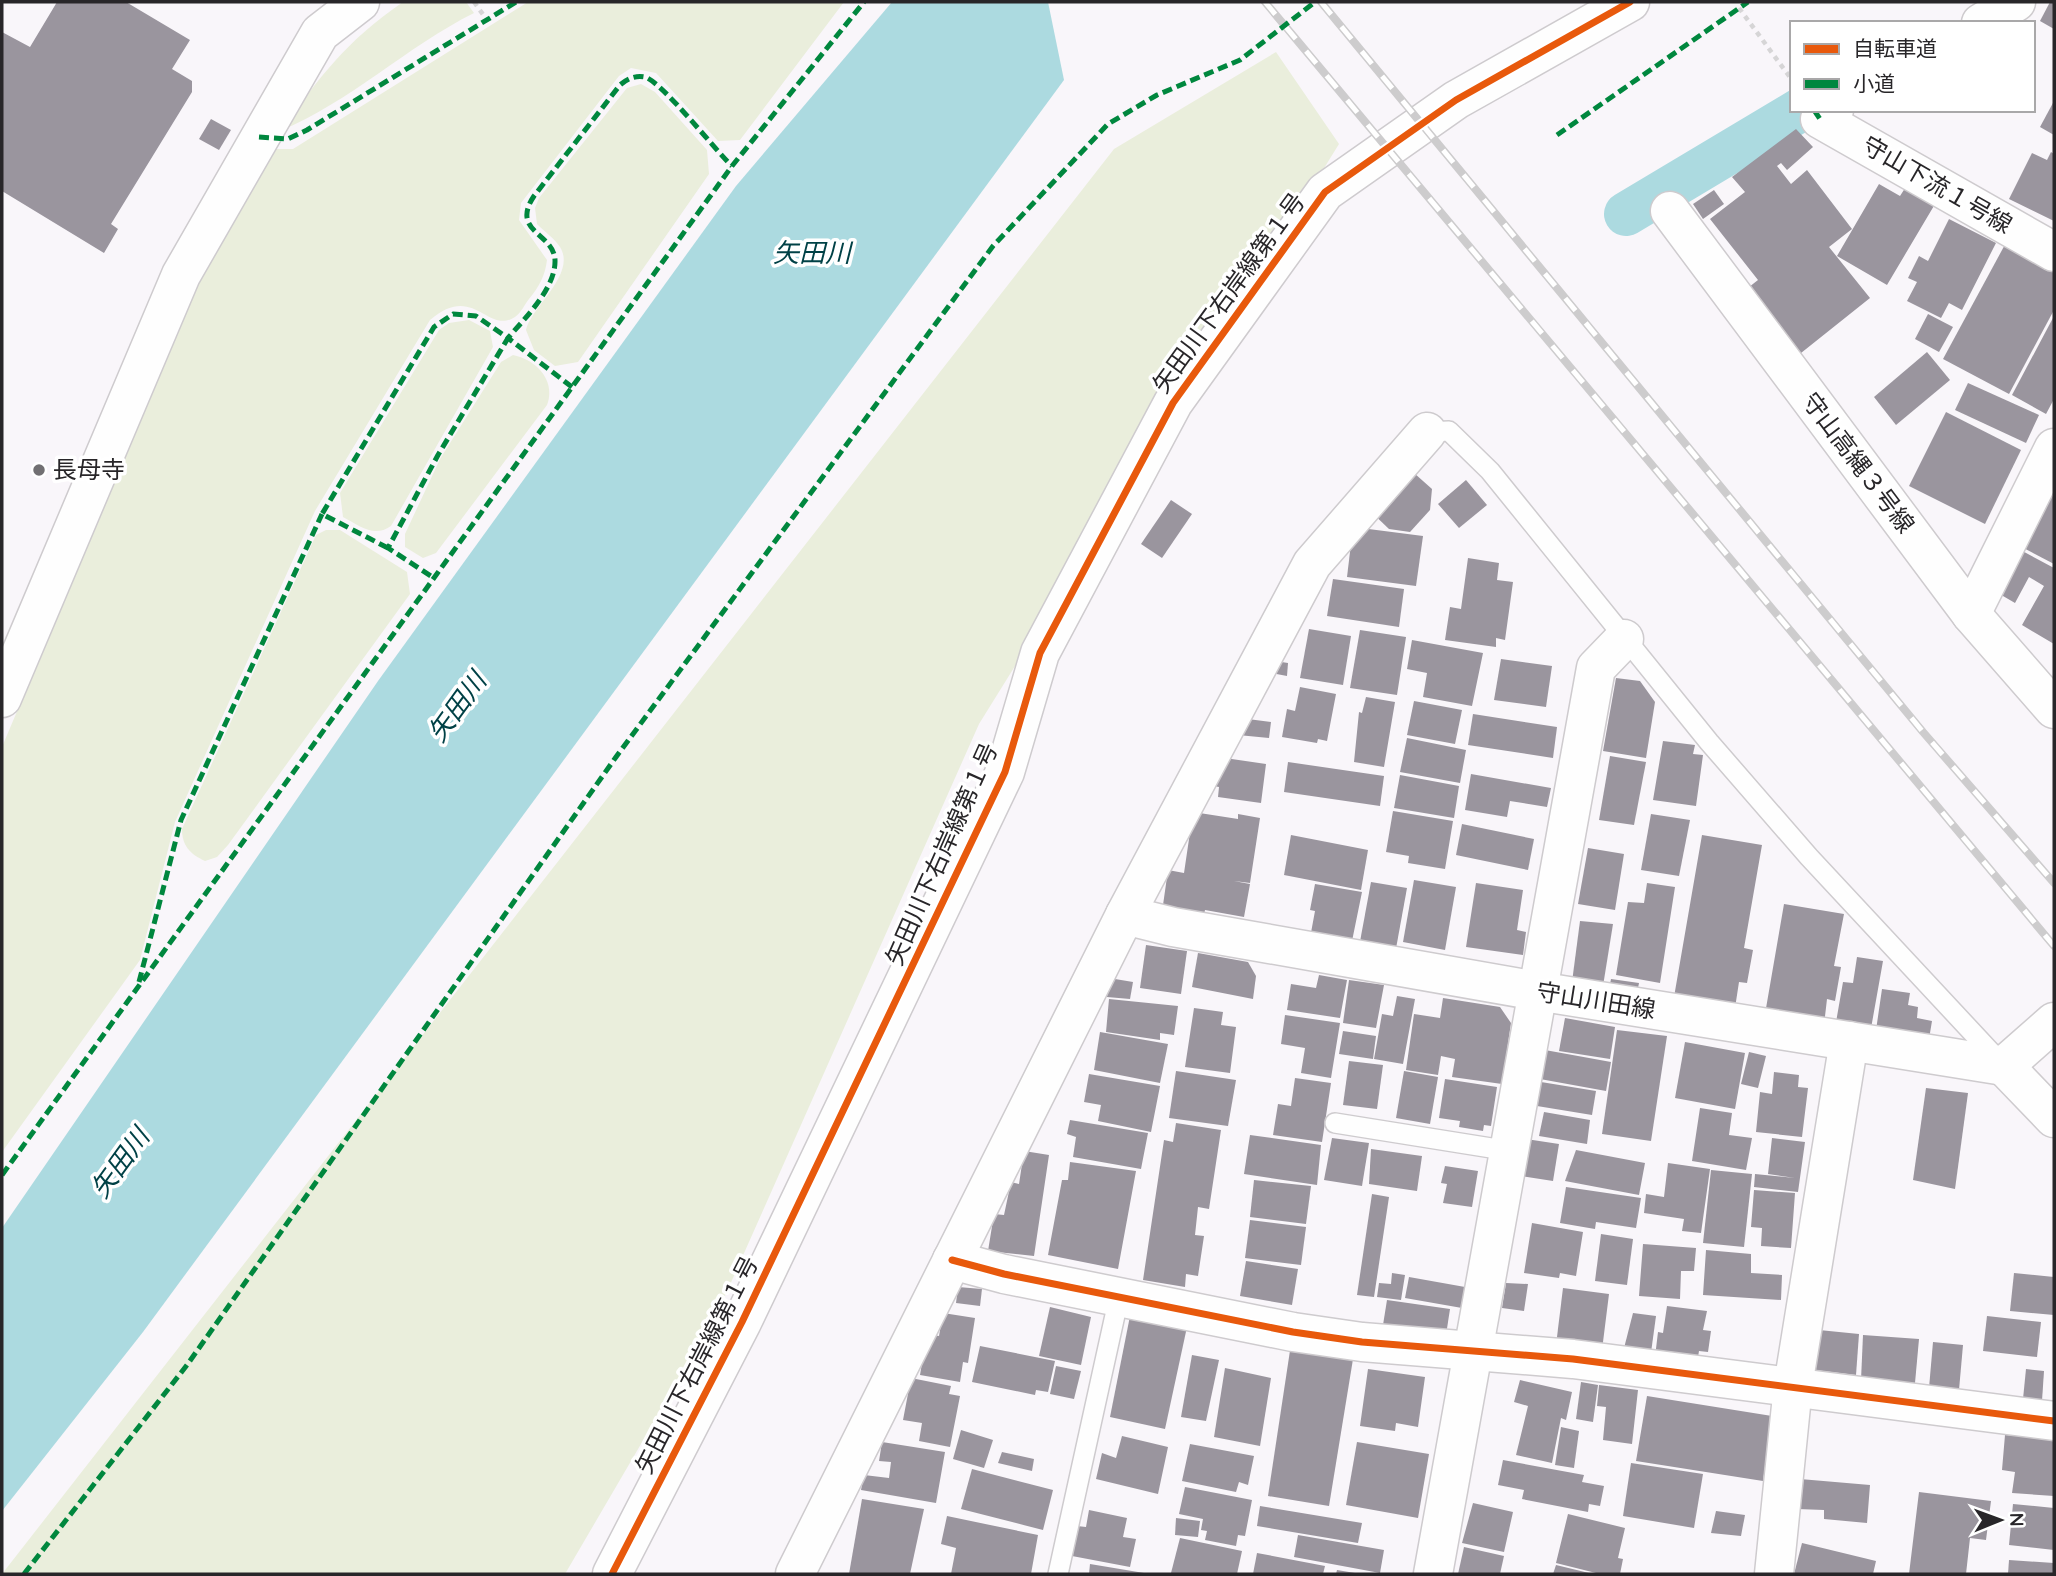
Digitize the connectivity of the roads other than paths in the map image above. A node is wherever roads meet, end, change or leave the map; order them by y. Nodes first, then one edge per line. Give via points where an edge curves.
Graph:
1 (360, 2) edge
2 (1630, 2) edge
3 (2016, 2) edge
4 (328, 18) edge
5 (1984, 21) edge
6 (1820, 119) edge
7 (1670, 211) dead end
8 (2054, 252) edge
9 (1427, 432) joint
10 (2054, 448) edge
11 (1971, 614) junction
12 (1624, 639) junction
13 (2, 698) edge
14 (2054, 709) edge
15 (1125, 915) junction
16 (1537, 991) junction
17 (2054, 1022) edge
18 (1849, 1041) junction
19 (2004, 1066) junction
20 (2054, 1118) edge
21 (1335, 1124) dead end
22 (1510, 1151) junction
23 (952, 1260) junction
24 (1119, 1297) junction
25 (1473, 1352) junction
26 (1793, 1386) junction
27 (2054, 1421) edge
28 (612, 1574) edge
29 (795, 1574) edge
30 (1058, 1574) edge
31 (1433, 1574) edge
32 (1774, 1574) edge

1 - 4 street
2 - 28 street, 矢田川下右岸線第１号 via 1456,100 1325,192 1172,403 1040,653 1005,772 742,1322
3 - 5 street
4 - 13 street via 181,275
6 - 8 street, 守山下流１号線
7 - 11 street, 守山高縄３号線
9 - 12 lane via 1449,431 1490,471
9 - 15 street via 1312,564
10 - 11 street
11 - 14 street, 守山高縄３号線
12 - 16 street via 1596,668
12 - 19 lane via 1808,857
15 - 16 street, 守山川田線
15 - 23 street
16 - 18 street, 守山川田線
16 - 22 street
17 - 19 street
18 - 19 street, 守山川田線
18 - 26 street
19 - 20 street
21 - 22 lane
22 - 25 street
23 - 24 street
23 - 29 street
24 - 25 street via 1293,1332
24 - 30 lane
25 - 26 street via 1573,1359
25 - 31 street
26 - 27 street
26 - 32 street

